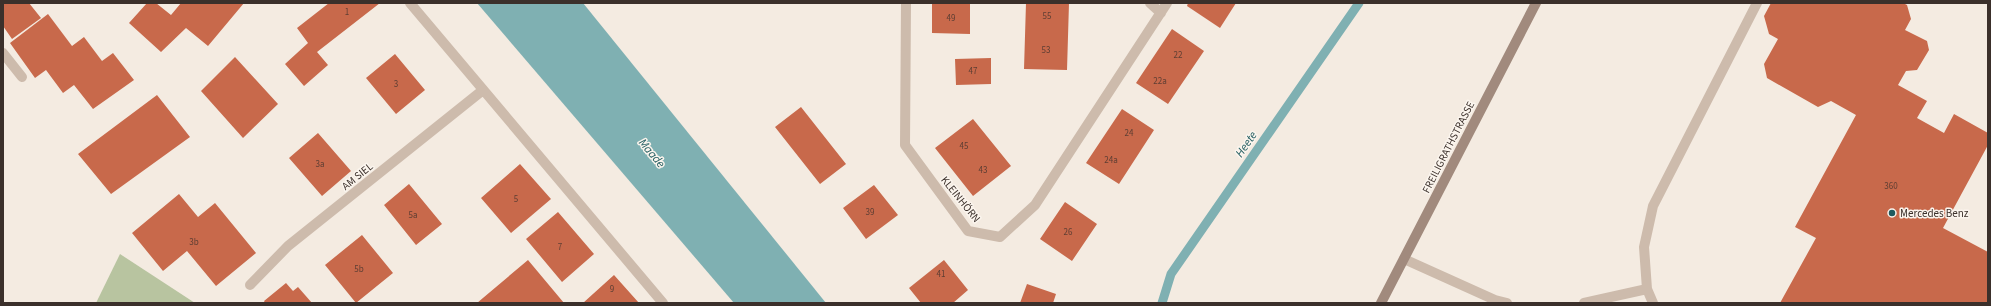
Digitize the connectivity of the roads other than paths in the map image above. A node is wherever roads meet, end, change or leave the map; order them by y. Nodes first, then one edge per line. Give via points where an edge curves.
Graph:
1 (410, 3) edge
2 (906, 3) edge
3 (1150, 3) edge
4 (1167, 3) edge
5 (1536, 3) edge
6 (1757, 3) edge
7 (1161, 13) junction
8 (3, 53) edge
9 (22, 78) dead end
10 (483, 90) junction
11 (1404, 259) junction
12 (250, 285) dead end
13 (1647, 289) junction
14 (663, 303) edge
15 (1381, 303) edge
16 (1507, 303) edge
17 (1584, 303) edge
18 (1653, 303) edge

1 - 10 street
2 - 7 street, KLEINHÖRN via 905,145 968,231 1000,238 1035,205
3 - 7 street
4 - 7 street, KLEINHÖRN
5 - 11 main road, FREILIGRATHSTRASSE
6 - 13 street via 1654,206 1644,247
8 - 9 street
10 - 12 street, AM SIEL via 288,246
10 - 14 street
11 - 15 main road, FREILIGRATHSTRASSE
11 - 16 street
13 - 17 street
13 - 18 street

